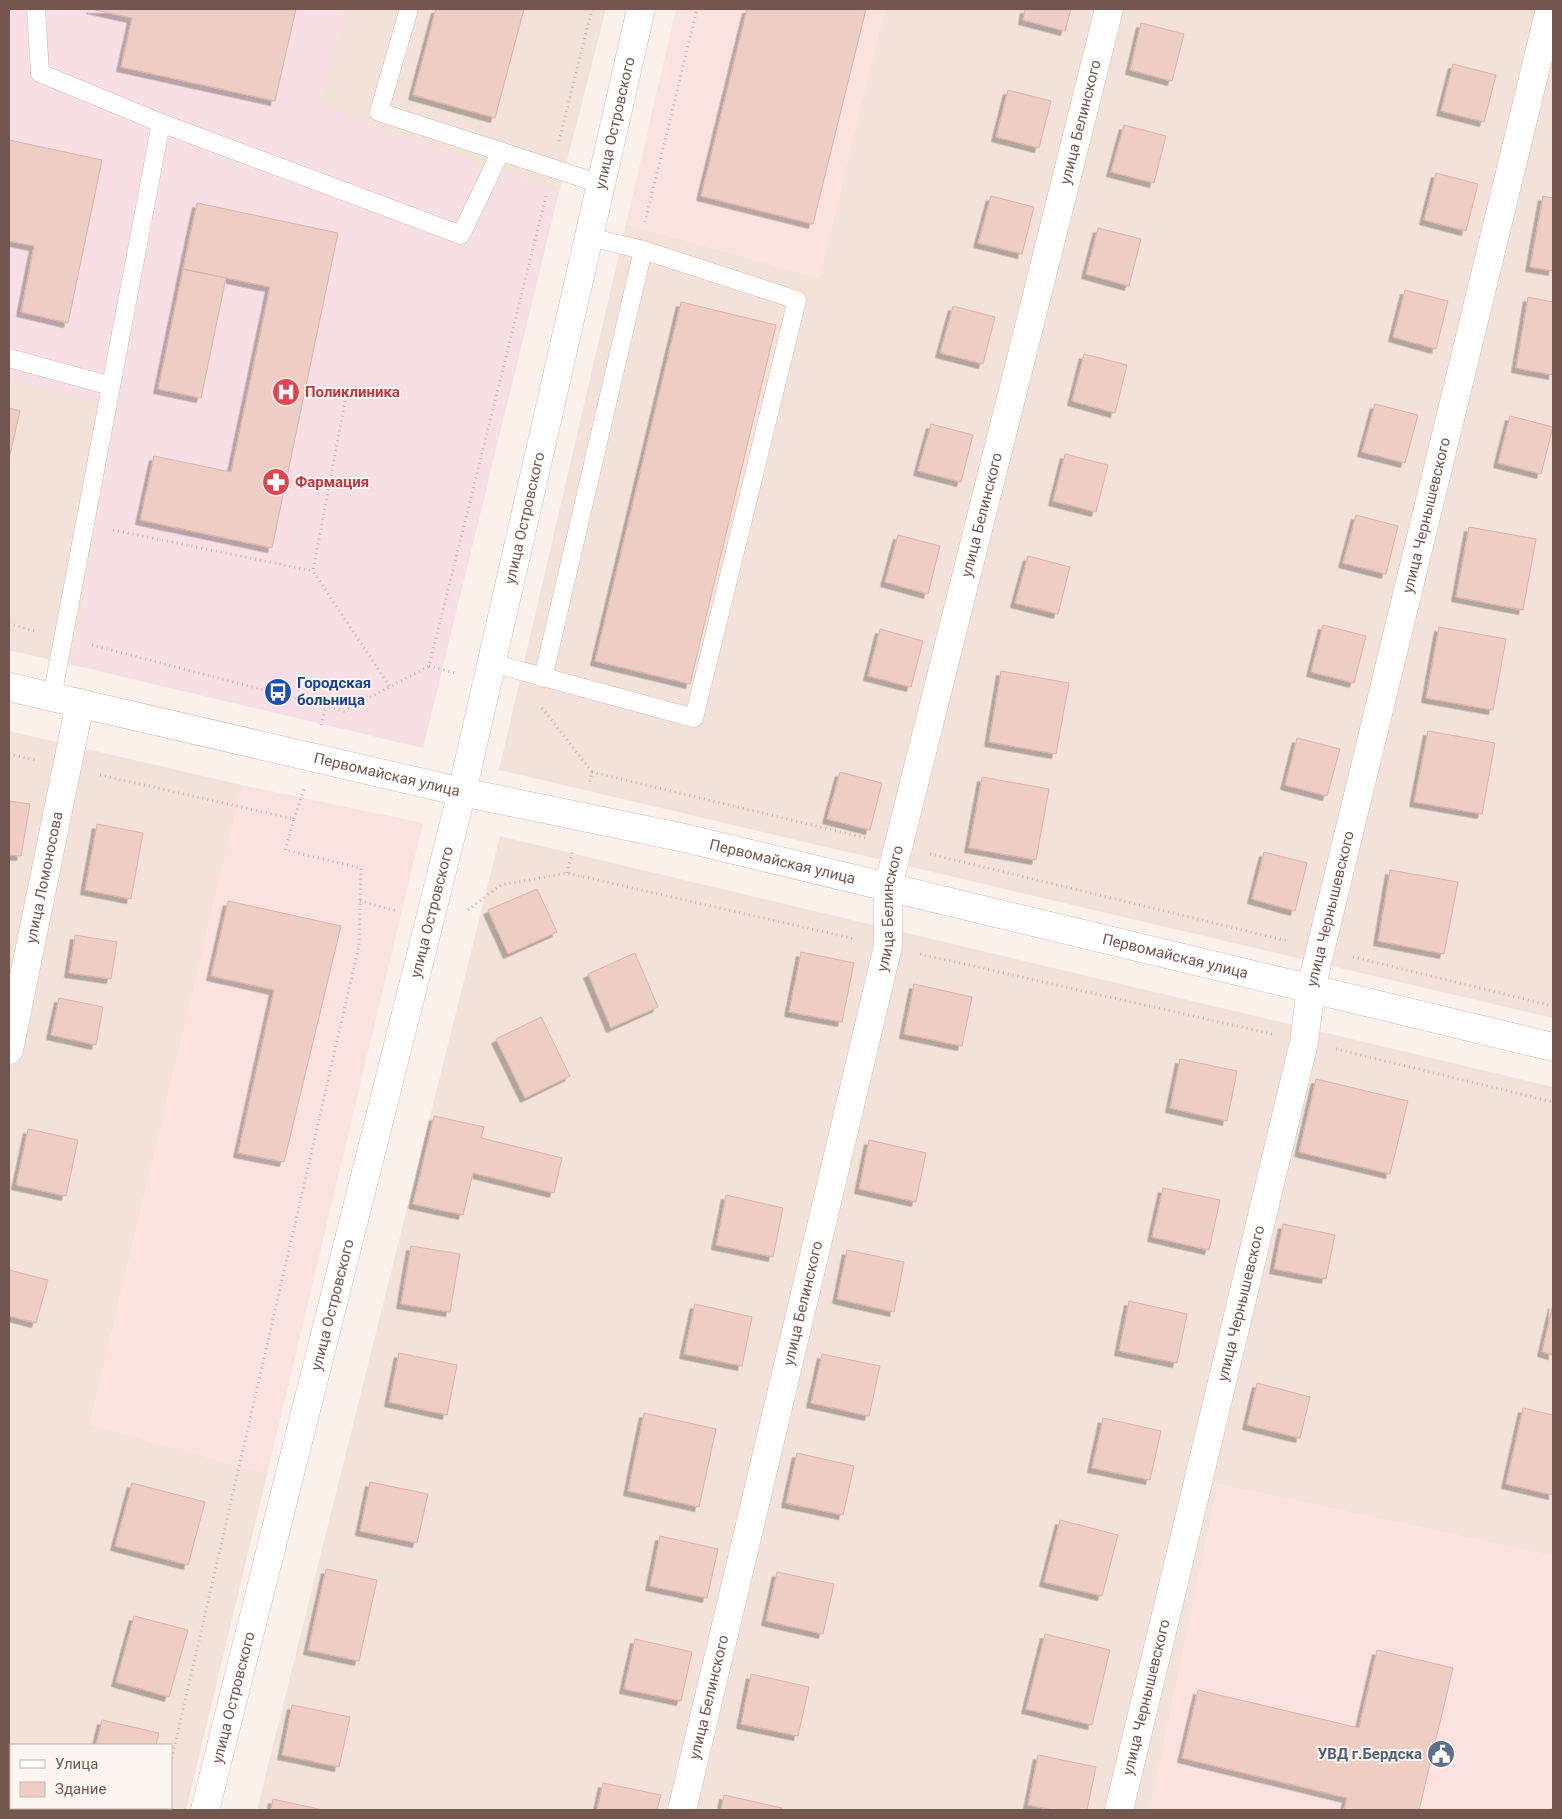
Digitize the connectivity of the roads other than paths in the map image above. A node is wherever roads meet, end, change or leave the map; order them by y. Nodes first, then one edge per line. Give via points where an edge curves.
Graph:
1 (36, 9) edge
2 (409, 9) edge
3 (642, 9) edge
4 (1109, 9) edge
5 (1550, 9) edge
6 (161, 123) junction
7 (501, 151) junction
8 (601, 184) junction
9 (589, 238) junction
10 (643, 250) junction
11 (9, 358) edge
12 (111, 386) junction
13 (492, 663) junction
14 (543, 678) junction
15 (9, 687) edge
16 (52, 697) junction
17 (80, 703) junction
18 (462, 792) junction
19 (888, 887) junction
20 (1311, 988) junction
21 (1553, 1048) edge
22 (9, 1050) edge
23 (205, 1810) edge
24 (682, 1810) edge
25 (1119, 1810) edge

1 - 6 lane via 40,73
2 - 7 lane via 379,112
3 - 8 street, улица Островского
4 - 19 street, улица Белинского
5 - 20 street, улица Чернышевского
6 - 7 lane via 461,236
6 - 12 lane
7 - 8 lane
8 - 9 street, улица Островского
9 - 10 lane
9 - 13 street, улица Островского
10 - 14 lane
10 - 14 lane via 797,300 694,718
11 - 12 lane
12 - 16 lane
13 - 14 lane
13 - 18 street, улица Островского
15 - 16 street, Первомайская улица
16 - 17 street, Первомайская улица
17 - 18 street, Первомайская улица
17 - 22 street, улица Ломоносова
18 - 19 street, Первомайская улица via 680,838
18 - 23 street, улица Островского
19 - 20 street, Первомайская улица
19 - 24 street, улица Белинского via 888,946
20 - 21 street, Первомайская улица
20 - 25 street, улица Чернышевского via 1304,1042

